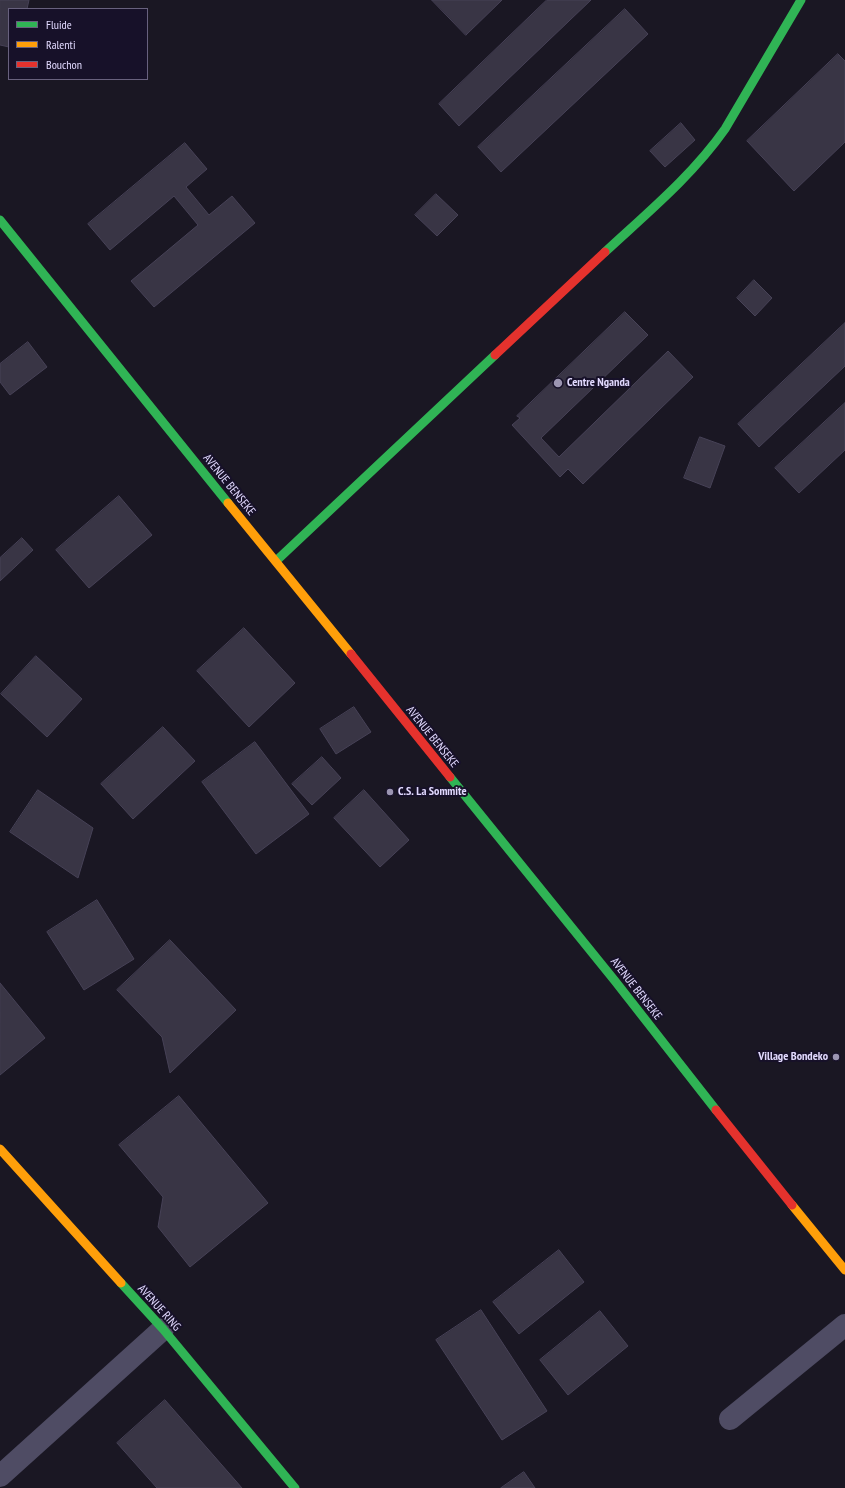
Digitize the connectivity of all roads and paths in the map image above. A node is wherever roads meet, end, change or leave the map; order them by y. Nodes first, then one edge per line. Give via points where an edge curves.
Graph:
1 (801, 0) edge
2 (0, 220) edge
3 (276, 561) junction
4 (0, 1149) edge
5 (845, 1270) edge
6 (845, 1325) edge
7 (163, 1330) junction
8 (730, 1419) dead end
9 (0, 1476) edge
10 (295, 1488) edge

1 - 3 street via 725,129 686,176
2 - 3 street, AVENUE BENSEKE
3 - 5 street, AVENUE BENSEKE
4 - 7 street, AVENUE RING
6 - 8 street
7 - 9 street
7 - 10 street, AVENUE RING

